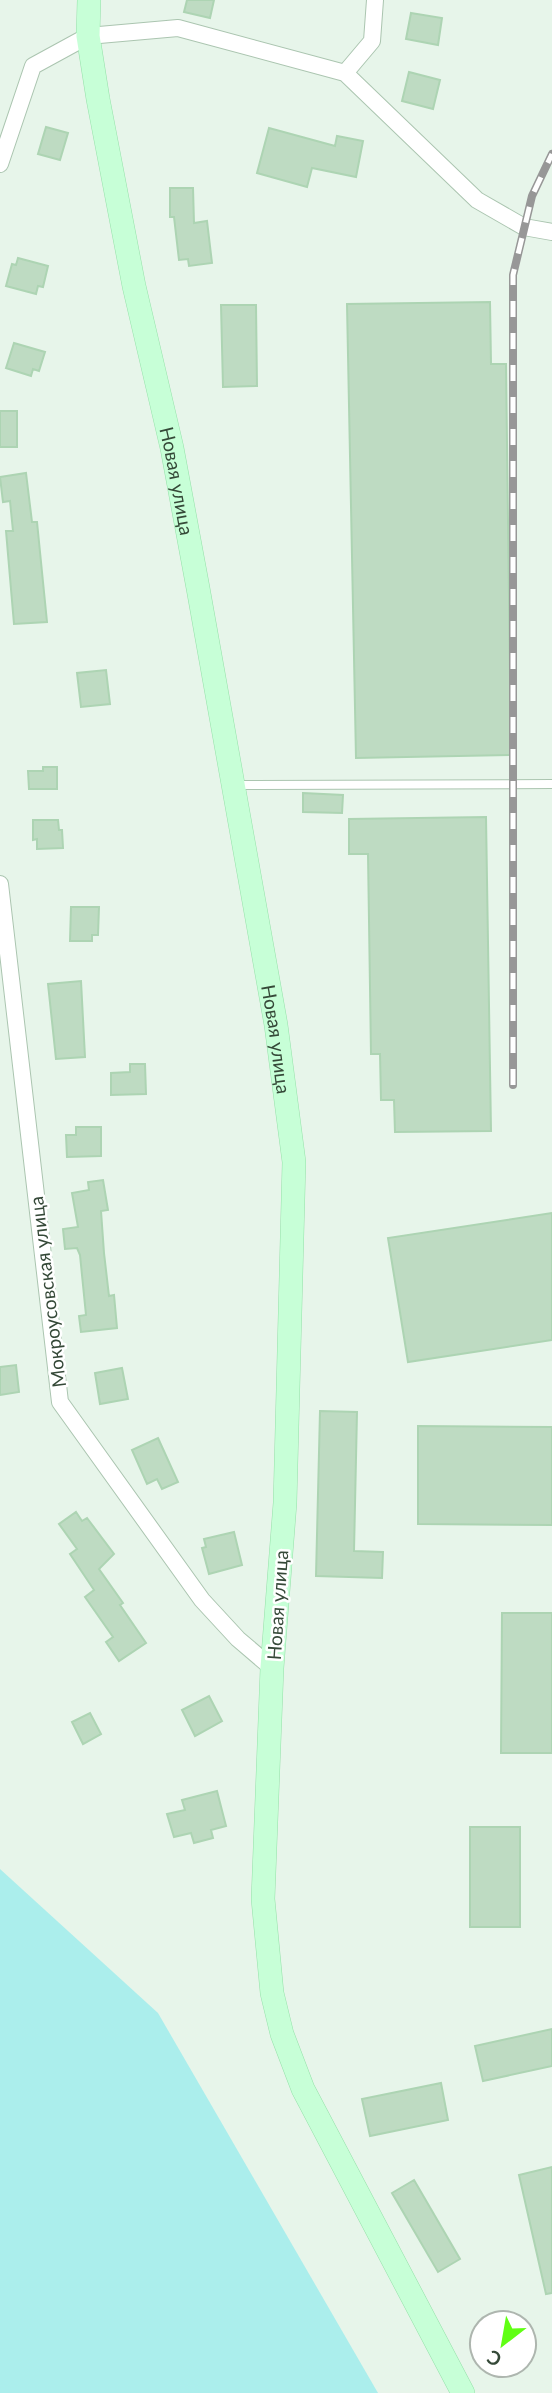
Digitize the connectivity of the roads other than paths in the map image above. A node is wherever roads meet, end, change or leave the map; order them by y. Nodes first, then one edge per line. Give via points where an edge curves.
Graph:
1 (89, 0) edge
2 (375, 0) edge
3 (88, 36) junction
4 (345, 73) junction
5 (0, 164) edge
6 (552, 232) edge
7 (552, 784) edge
8 (233, 785) junction
9 (0, 884) edge
10 (272, 1668) junction
11 (463, 2393) edge

1 - 3 main road, Новая улица
2 - 4 street via 372,41
3 - 4 street via 178,28
3 - 5 street via 33,66
3 - 8 main road, Новая улица via 134,286 172,448
4 - 6 street via 477,200 524,227
7 - 8 lane
8 - 10 main road, Новая улица via 295,1162 285,1503
9 - 10 street, Мокроусовская улица via 60,1402 202,1600
10 - 11 main road, Новая улица via 263,1899 272,1993 282,2034 303,2089

